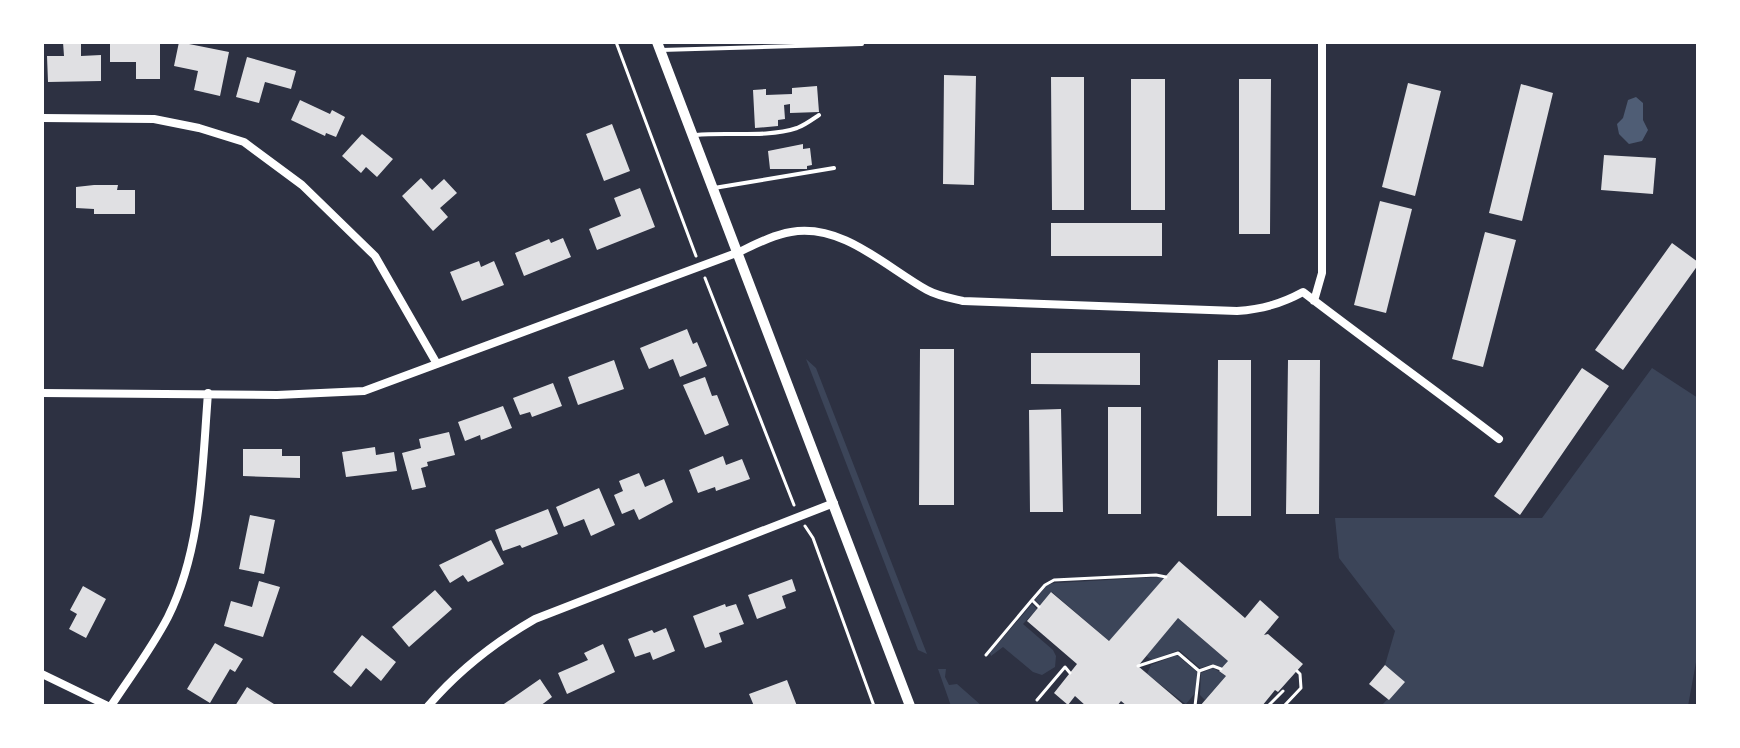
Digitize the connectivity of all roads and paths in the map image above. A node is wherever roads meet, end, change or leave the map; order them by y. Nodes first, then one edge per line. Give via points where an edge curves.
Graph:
1 (616, 42) edge
2 (1322, 42) edge
3 (862, 44) dead end
4 (658, 46) edge
5 (819, 115) dead end
6 (42, 118) edge
7 (693, 135) junction
8 (834, 168) dead end
9 (714, 188) junction
10 (739, 252) junction
11 (700, 266) junction
12 (1314, 301) junction
13 (437, 364) junction
14 (42, 393) edge
15 (208, 393) junction
16 (1499, 439) dead end
17 (834, 503) junction
18 (799, 517) junction
19 (1166, 577) dead end
20 (1032, 600) junction
21 (1039, 607) dead end
22 (986, 655) dead end
23 (1138, 666) dead end
24 (1221, 669) dead end
25 (1199, 671) junction
26 (1297, 671) dead end
27 (1070, 673) dead end
28 (42, 674) edge
29 (1283, 691) dead end
30 (1037, 700) dead end
31 (109, 706) edge
32 (428, 706) edge
33 (874, 706) edge
34 (910, 706) edge
35 (1195, 706) edge
36 (1268, 706) edge
37 (1284, 706) edge

1 - 11 path
2 - 12 street via 1322,273
3 - 4 lane
4 - 7 street
5 - 7 lane via 799,128 766,134
6 - 13 street via 154,119 244,142 302,185 375,256
7 - 9 street
8 - 9 lane
9 - 10 street
10 - 11 street
10 - 12 street via 782,234 814,231 858,246 939,295 974,302 1237,311 1272,306 1303,292
10 - 17 street
11 - 13 street
11 - 18 path
12 - 16 street
13 - 15 street via 364,391
14 - 15 street
15 - 31 street via 200,499 182,582 167,618
17 - 18 street
17 - 34 street
18 - 32 street via 535,619 463,670
18 - 33 path via 813,538
19 - 20 path via 1054,580
20 - 21 path
20 - 22 path
23 - 25 path via 1178,653
24 - 25 path
25 - 35 path
26 - 37 path via 1301,688
27 - 30 path via 1065,667
28 - 31 street
29 - 36 path

